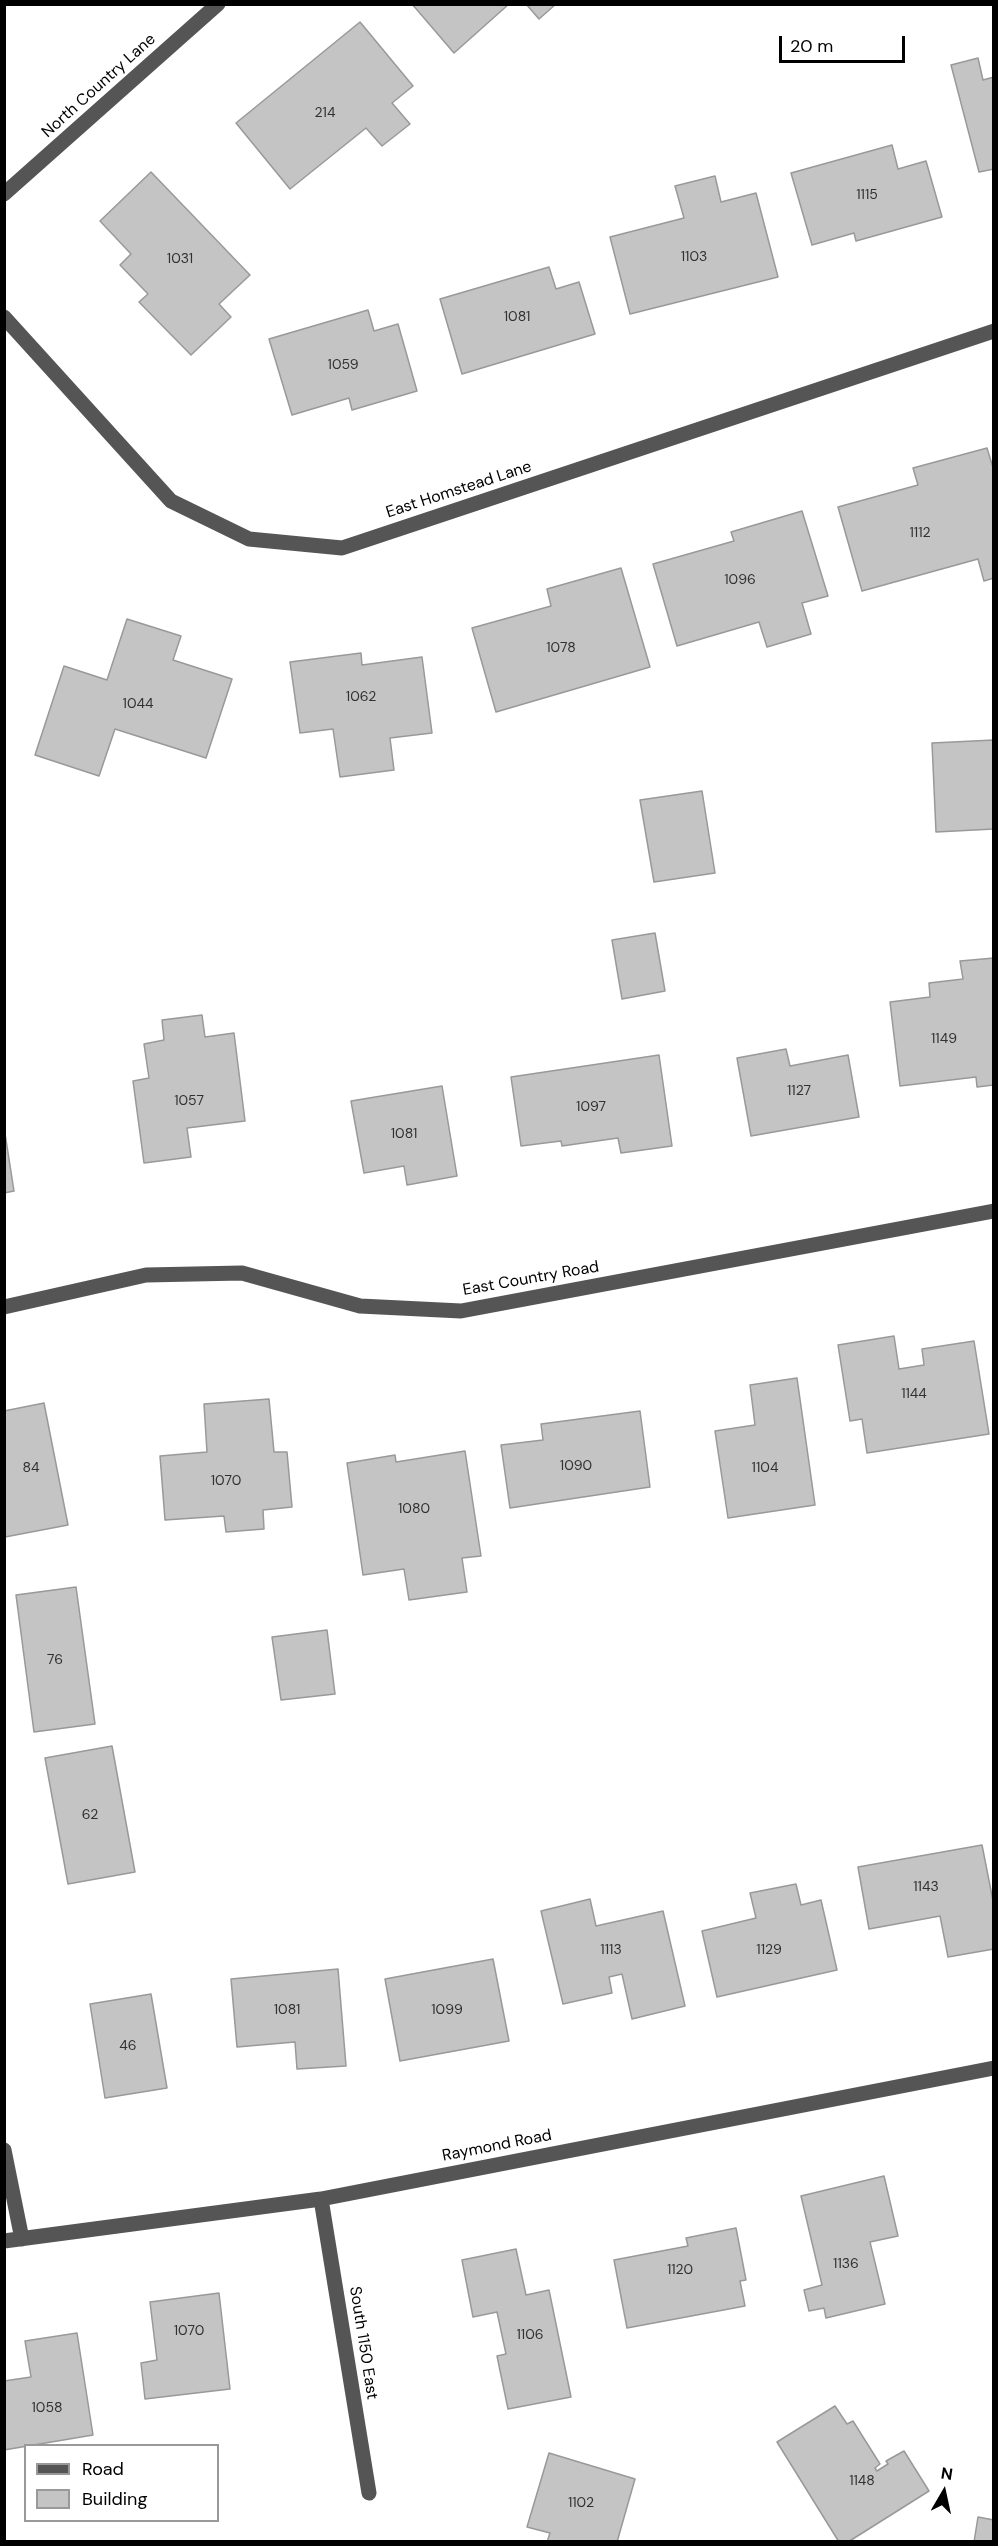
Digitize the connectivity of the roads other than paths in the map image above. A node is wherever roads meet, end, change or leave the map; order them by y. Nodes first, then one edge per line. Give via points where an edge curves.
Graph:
1 (218, 4) edge
2 (4, 195) edge
3 (4, 317) edge
4 (993, 331) edge
5 (993, 1211) edge
6 (4, 1307) edge
7 (993, 2068) edge
8 (4, 2150) edge
9 (321, 2199) junction
10 (22, 2239) junction
11 (4, 2241) edge
12 (369, 2493) dead end

1 - 2 street, North Country Lane
3 - 4 street, East Homstead Lane via 171,501 249,539 342,548
5 - 6 street, East Country Road via 461,1311 360,1306 242,1274 146,1275
7 - 9 street, Raymond Road
8 - 10 street
9 - 10 street, Raymond Road
9 - 12 street, South 1150 East
10 - 11 street, Raymond Road

